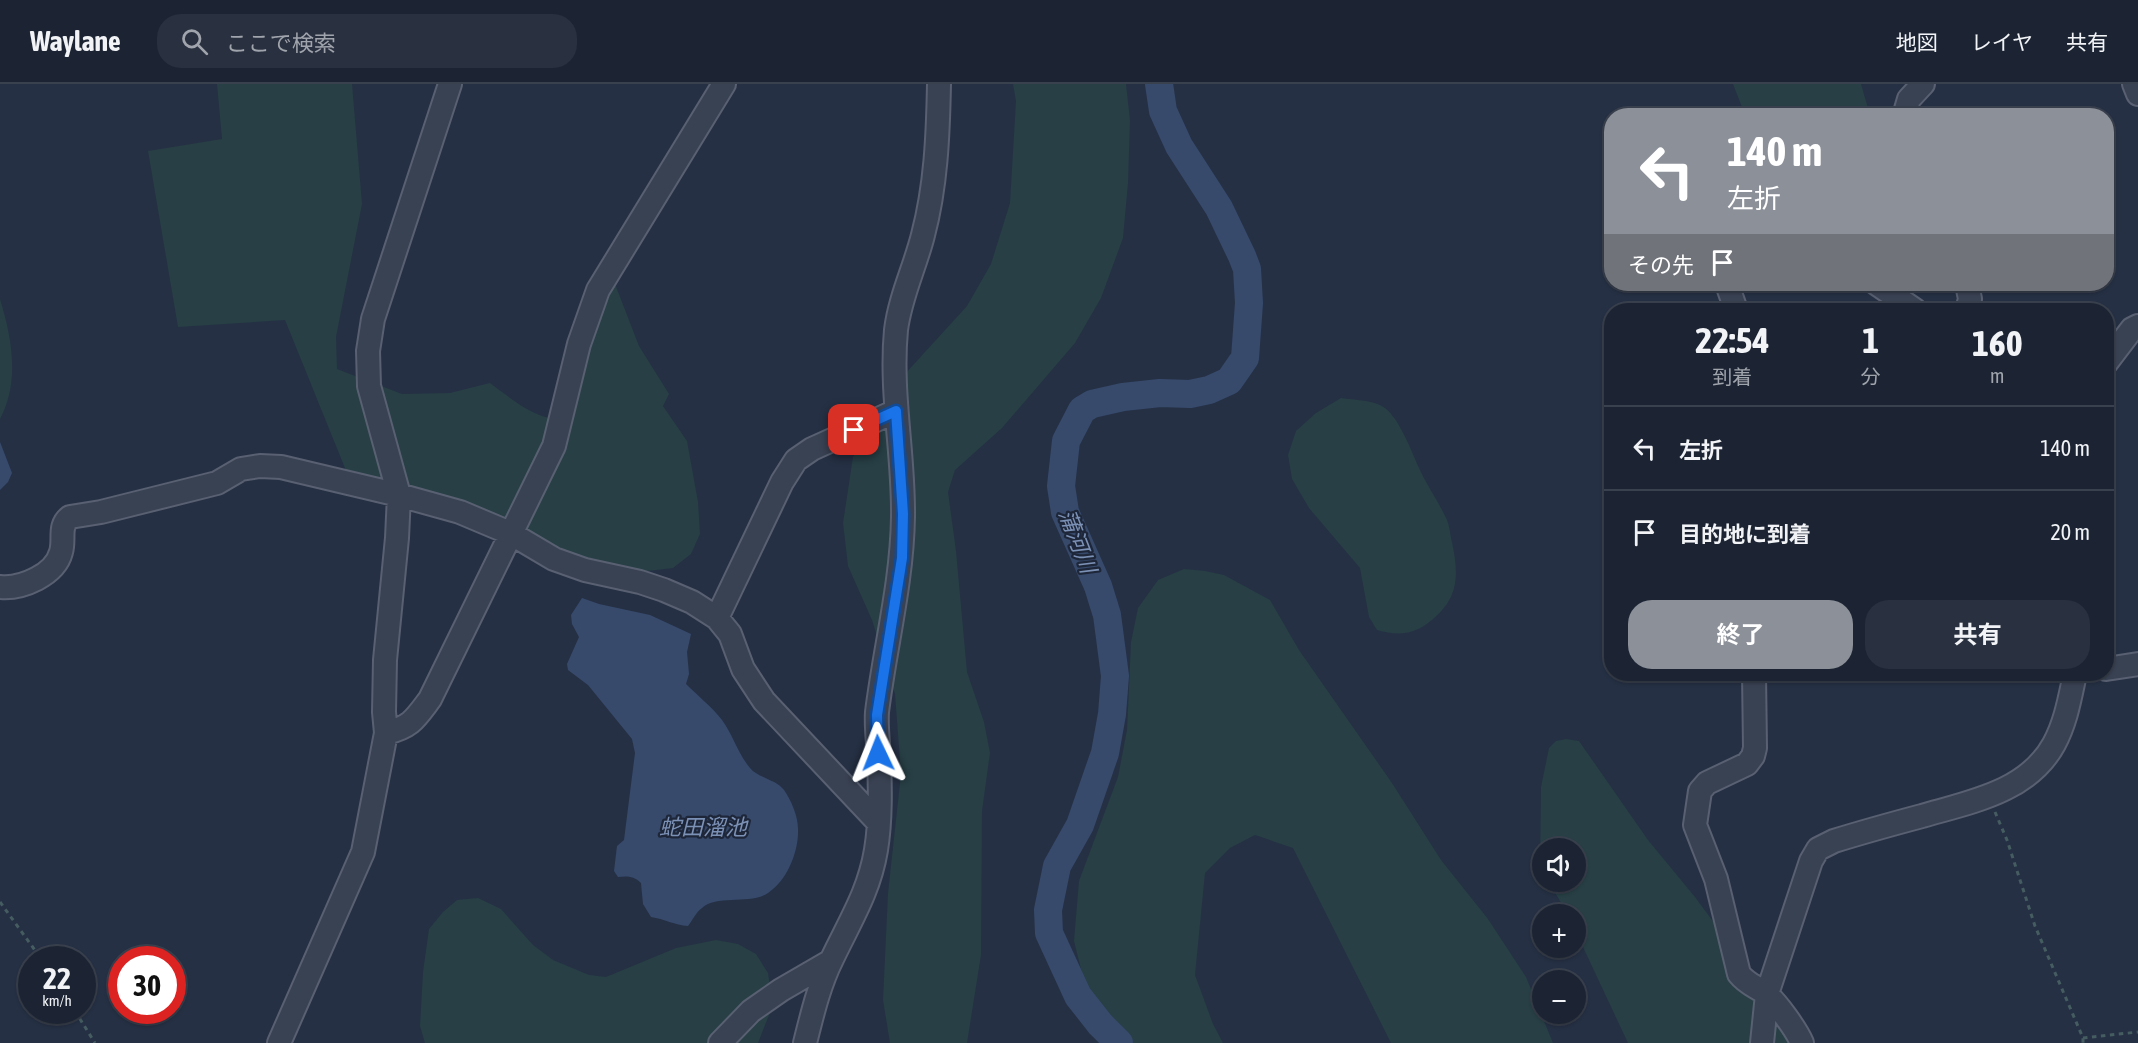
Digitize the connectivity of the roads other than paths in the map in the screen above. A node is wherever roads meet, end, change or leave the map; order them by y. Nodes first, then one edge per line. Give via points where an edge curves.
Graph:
1 (450, 84) edge
2 (724, 84) edge
3 (939, 84) edge
4 (1923, 84) edge
5 (2134, 84) edge
6 (2138, 94) edge
7 (1904, 108) edge
8 (1889, 291) edge
9 (1907, 303) edge
10 (2138, 326) edge
11 (2114, 353) edge
12 (896, 411) junction
13 (399, 495) junction
14 (510, 533) junction
15 (0, 587) edge
16 (717, 618) junction
17 (2138, 664) edge
18 (2114, 668) edge
19 (1754, 681) edge
20 (2073, 681) edge
21 (386, 733) junction
22 (878, 822) junction
23 (831, 961) junction
24 (1767, 994) junction
25 (279, 1043) edge
26 (720, 1043) edge
27 (805, 1043) edge
28 (1762, 1043) edge
29 (1802, 1043) edge

1 - 13 street via 373,319 368,351 369,386
2 - 14 street via 598,290 579,344 554,446
3 - 12 street via 933,183 923,236 901,301 896,331
4 - 7 street
5 - 6 street
8 - 9 street
10 - 11 street
12 - 16 street via 796,460
12 - 22 street via 902,558 877,715
13 - 14 street via 460,512
13 - 15 street via 281,468 260,465 241,469 217,483 70,517 63,526 62,551 50,568 24,584
13 - 21 street via 385,660
14 - 16 street via 554,559 664,590
14 - 21 street via 430,699 415,719 402,729
16 - 22 street via 730,634 743,669 764,701
17 - 18 street
19 - 24 street via 1754,756 1700,791 1695,825 1716,879 1739,974 1745,982
20 - 24 street via 2054,744 2025,777 1989,797 1818,849
21 - 25 street via 363,852
22 - 23 street via 870,880
23 - 26 street via 751,1011
23 - 27 street
24 - 28 street
24 - 29 street

